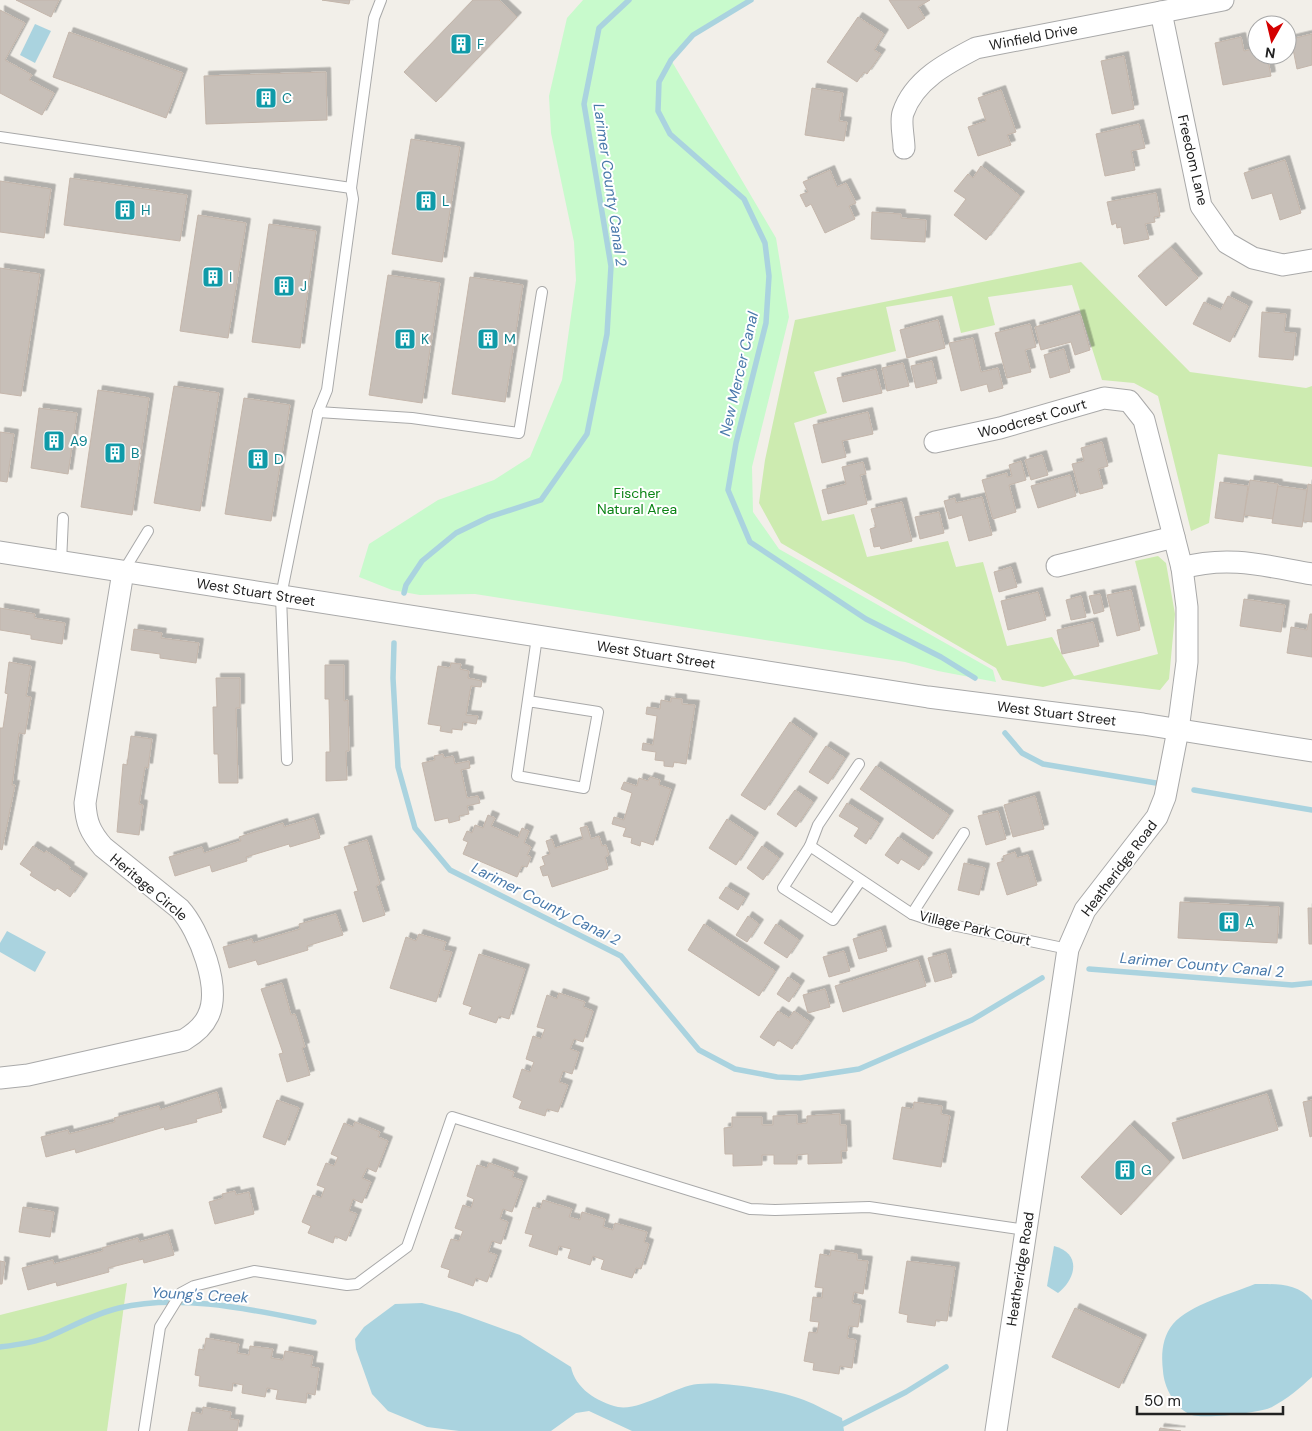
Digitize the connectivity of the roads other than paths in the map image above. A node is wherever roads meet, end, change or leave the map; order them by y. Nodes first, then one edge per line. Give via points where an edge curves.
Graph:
1 (381, 0) edge
2 (1223, 0) edge
3 (1161, 12) junction
4 (0, 137) edge
5 (904, 148) dead end
6 (351, 188) junction
7 (1312, 260) edge
8 (542, 292) dead end
9 (1129, 401) joint
10 (318, 412) junction
11 (935, 442) dead end
12 (63, 518) dead end
13 (148, 531) dead end
14 (1174, 537) junction
15 (0, 552) edge
16 (61, 562) junction
17 (1057, 566) dead end
18 (1182, 568) junction
19 (123, 572) junction
20 (1312, 574) edge
21 (281, 596) junction
22 (537, 638) junction
23 (528, 701) junction
24 (1178, 730) junction
25 (1312, 751) edge
26 (287, 760) dead end
27 (858, 764) dead end
28 (964, 834) dead end
29 (810, 846) junction
30 (861, 880) junction
31 (912, 914) junction
32 (1068, 949) junction
33 (0, 1078) edge
34 (1026, 1230) junction
35 (144, 1431) edge
36 (996, 1431) edge

1 - 6 lane via 374,18
2 - 3 street, Winfield Drive
3 - 5 street, Winfield Drive via 976,48 942,65 920,84 902,114
3 - 7 street, Freedom Lane via 1201,206 1227,243 1253,258 1283,265
4 - 6 lane
6 - 10 lane via 353,199 327,390
8 - 10 lane via 520,433 412,418
9 - 11 street, Woodcrest Court via 1104,398 1000,428
9 - 14 street, Heatheridge Road via 1144,420
10 - 21 lane
12 - 16 lane
13 - 19 lane
14 - 17 street
14 - 18 street, Heatheridge Road
15 - 16 street, West Stuart Street
16 - 19 street, West Stuart Street
18 - 20 street via 1231,560
18 - 24 street, Heatheridge Road via 1188,632
19 - 21 street, West Stuart Street
19 - 33 street, Heritage Circle via 85,803 86,822 103,847 191,921 210,976 212,999 209,1015 200,1028 184,1040 28,1076
21 - 22 street, West Stuart Street
21 - 26 lane
22 - 23 lane
22 - 24 street, West Stuart Street via 928,697
23 - 23 lane via 517,776 584,788 598,712
24 - 25 street, West Stuart Street
24 - 32 street, Heatheridge Road via 1165,797 1149,830 1085,910
27 - 29 lane via 818,825
28 - 31 lane
29 - 30 lane, Village Park Court
29 - 30 lane via 783,888 832,920
30 - 31 lane, Village Park Court
31 - 32 lane, Village Park Court
32 - 34 street, Heatheridge Road
34 - 35 lane via 869,1207 750,1209 452,1117 407,1247 357,1284 254,1271 194,1286 182,1293 160,1327
34 - 36 street, Heatheridge Road

